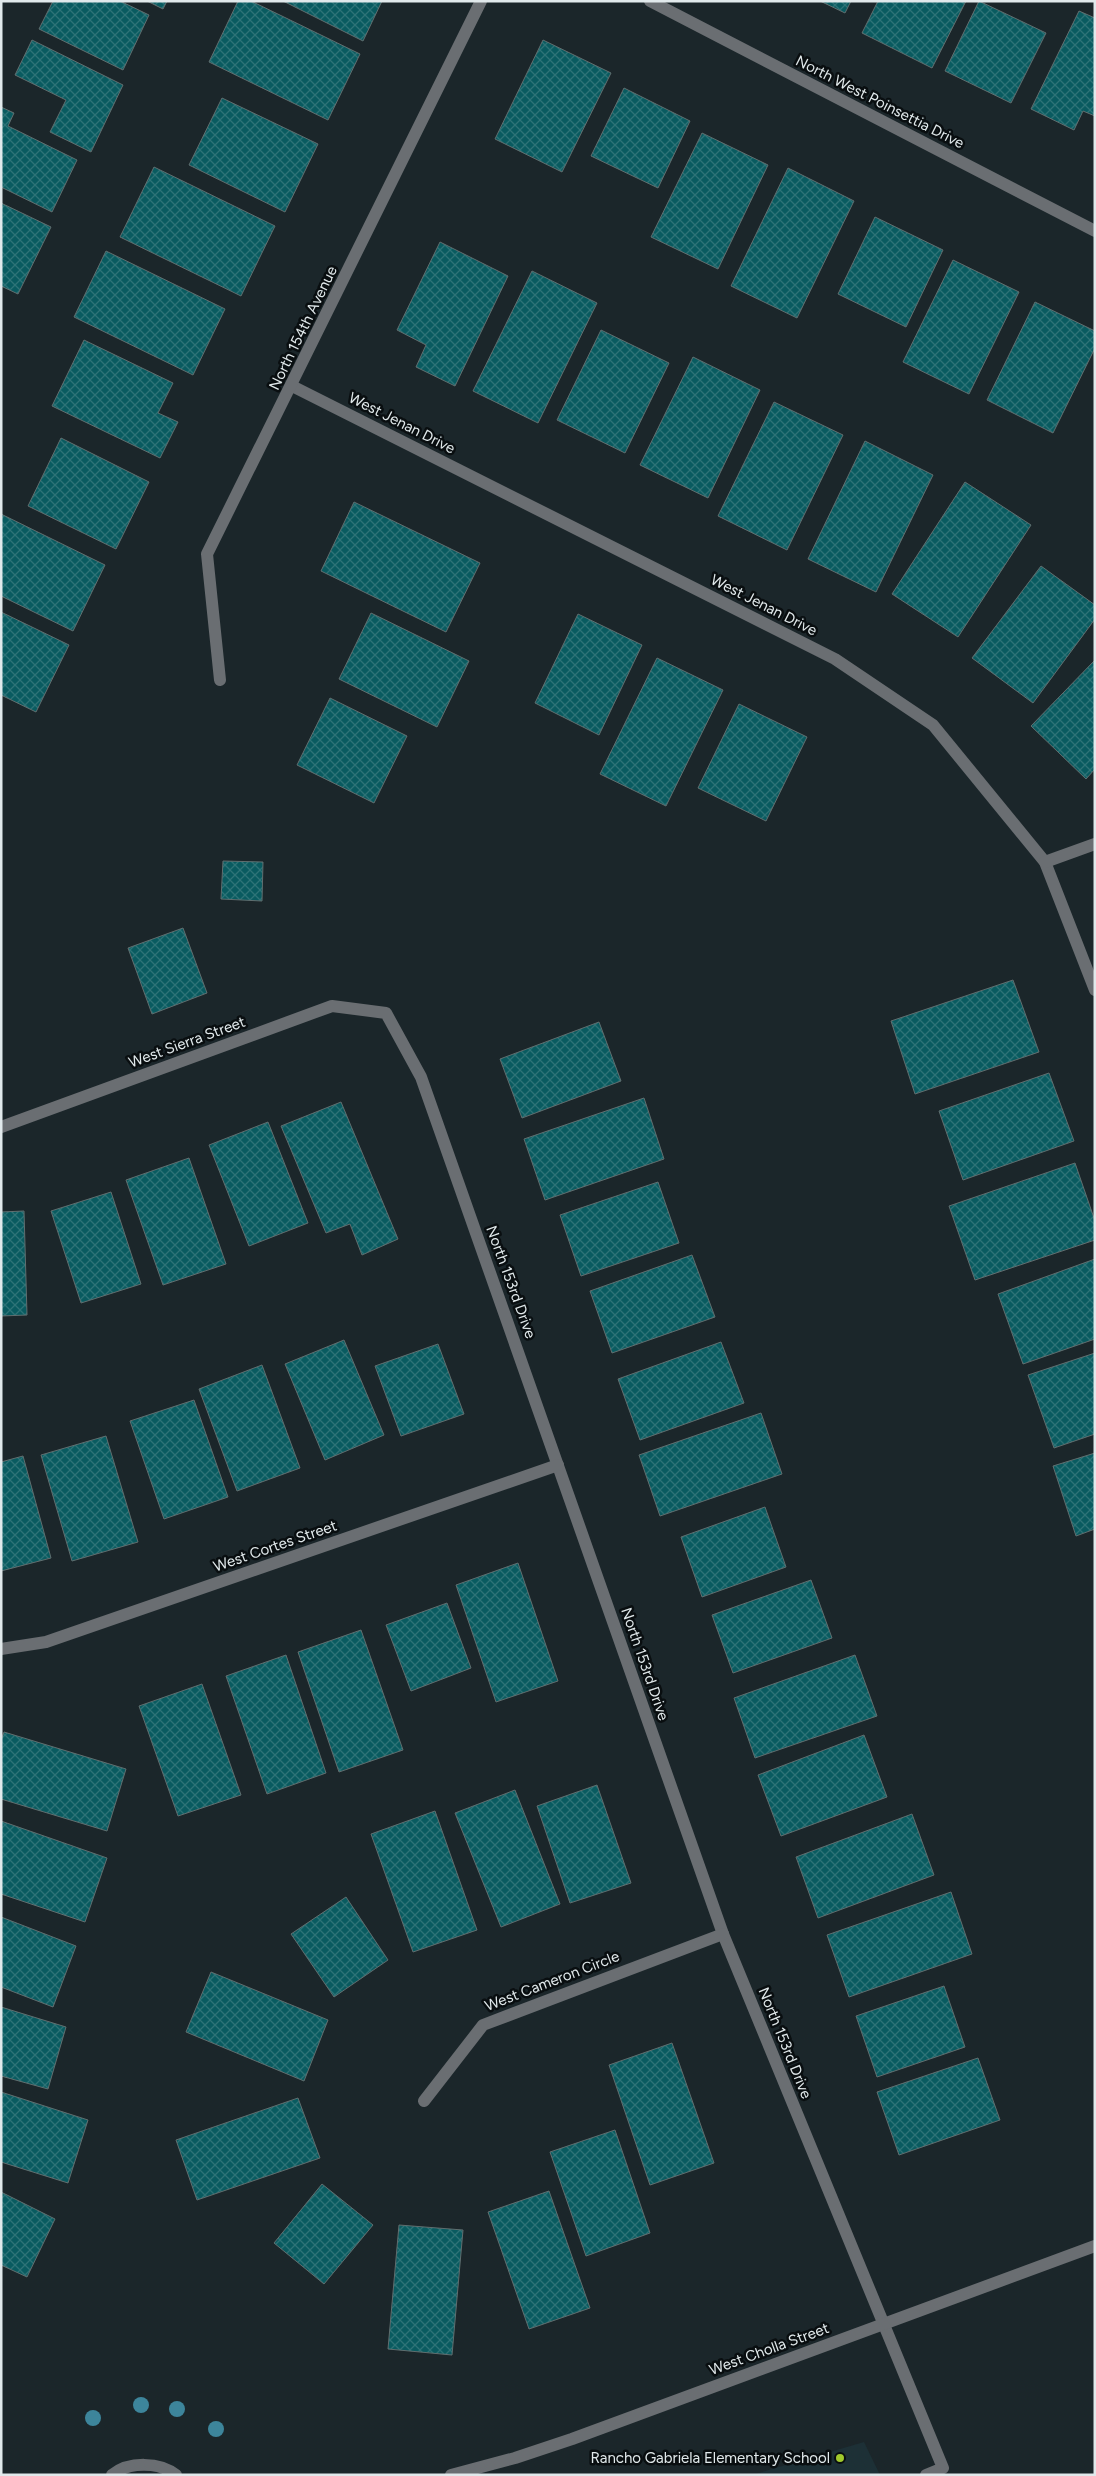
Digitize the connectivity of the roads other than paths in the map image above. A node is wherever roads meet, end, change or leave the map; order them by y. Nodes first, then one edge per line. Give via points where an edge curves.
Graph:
1 (481, 1) edge
2 (650, 1) edge
3 (1095, 231) edge
4 (292, 386) junction
5 (220, 680) dead end
6 (1095, 844) edge
7 (1045, 862) junction
8 (1095, 990) edge
9 (386, 1013) joint
10 (1, 1128) edge
11 (558, 1465) junction
12 (1, 1649) edge
13 (723, 1934) junction
14 (424, 2102) dead end
15 (1095, 2246) edge
16 (883, 2323) junction
17 (944, 2471) edge
18 (112, 2475) edge
19 (176, 2475) edge
20 (452, 2475) edge
21 (926, 2475) edge

1 - 4 street, North 154th Avenue
2 - 3 street, North West Poinsettia Drive
4 - 5 street, North 154th Avenue via 207,554
4 - 7 street, West Jenan Drive via 836,659 933,726
6 - 7 street
7 - 8 street, West Jenan Drive
9 - 10 street, West Sierra Street via 332,1006
9 - 11 street, North 153rd Drive via 420,1077
11 - 12 street, West Cortes Street via 46,1642
11 - 13 street, North 153rd Drive
13 - 14 street, West Cameron Circle via 483,2025
13 - 16 street, North 153rd Drive
15 - 16 street, West Cholla Street
16 - 17 street, North 153rd Drive
16 - 20 street, West Cholla Street via 572,2439
17 - 21 street
18 - 19 street via 134,2466 153,2465

